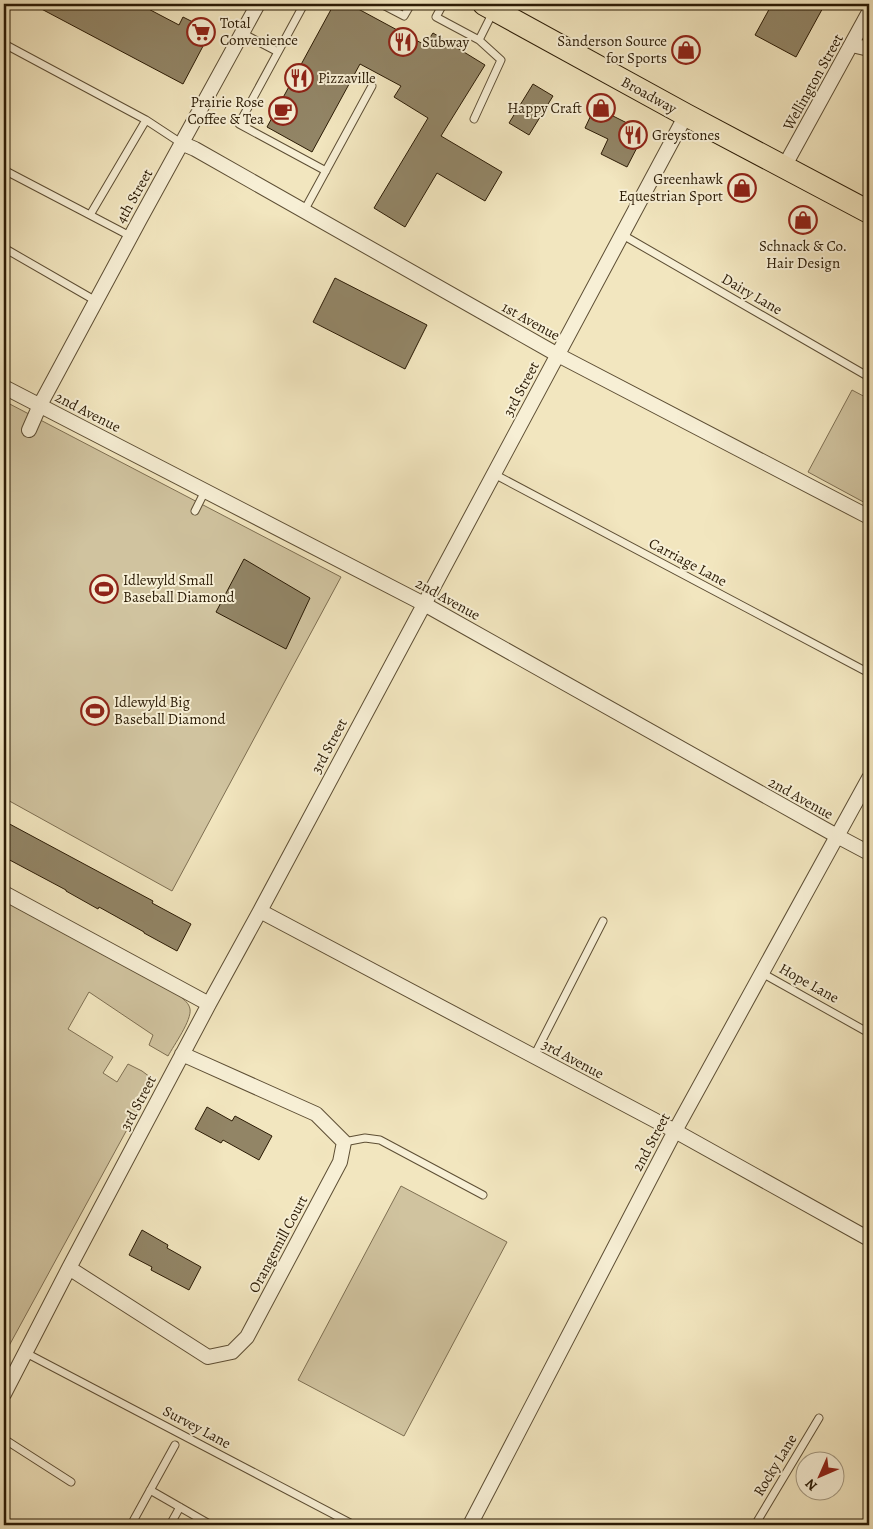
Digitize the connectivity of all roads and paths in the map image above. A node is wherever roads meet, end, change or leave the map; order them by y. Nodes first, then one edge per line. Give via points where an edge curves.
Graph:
1 (258, 4) edge
2 (304, 4) edge
3 (381, 4) edge
4 (411, 4) edge
5 (443, 4) edge
6 (489, 7) edge
7 (869, 12) edge
8 (242, 33) junction
9 (480, 40) junction
10 (852, 45) junction
11 (8, 46) dead end
12 (869, 49) edge
13 (278, 52) junction
14 (372, 86) dead end
15 (686, 115) junction
16 (474, 119) dead end
17 (146, 120) junction
18 (181, 143) junction
19 (784, 167) junction
20 (4, 170) edge
21 (326, 171) junction
22 (304, 211) junction
23 (869, 212) edge
24 (90, 215) junction
25 (621, 234) junction
26 (130, 236) junction
27 (4, 248) edge
28 (96, 301) junction
29 (558, 355) junction
30 (869, 377) edge
31 (4, 387) edge
32 (40, 405) junction
33 (28, 430) dead end
34 (494, 474) junction
35 (206, 491) junction
36 (195, 511) dead end
37 (869, 517) edge
38 (424, 604) junction
39 (869, 673) edge
40 (869, 778) edge
41 (836, 836) junction
42 (869, 853) edge
43 (4, 893) edge
44 (260, 911) junction
45 (603, 922) dead end
46 (762, 973) junction
47 (209, 1004) junction
48 (869, 1032) edge
49 (182, 1054) junction
50 (534, 1056) junction
51 (675, 1131) junction
52 (344, 1142) junction
53 (483, 1195) dead end
54 (869, 1239) edge
55 (68, 1268) junction
56 (26, 1353) junction
57 (4, 1394) edge
58 (819, 1418) dead end
59 (4, 1439) edge
60 (175, 1445) dead end
61 (71, 1482) dead end
62 (150, 1490) junction
63 (180, 1507) junction
64 (131, 1525) edge
65 (170, 1525) edge
66 (211, 1525) edge
67 (354, 1525) edge
68 (470, 1525) edge
69 (755, 1525) edge

1 - 8 street, 4th Street
2 - 13 lane
3 - 4 lane via 404,16
5 - 9 lane via 436,17
6 - 9 lane
6 - 15 main road, Broadway
7 - 10 street, Wellington Street
8 - 13 lane
8 - 18 street, 4th Street
9 - 16 lane via 502,60
10 - 12 street
10 - 19 street, Wellington Street
11 - 17 lane
13 - 21 lane via 239,124
14 - 21 lane
15 - 19 main road, Broadway
15 - 25 street, 3rd Street
17 - 18 lane
17 - 24 lane
18 - 22 street, 1st Avenue
18 - 26 street, 4th Street
19 - 23 main road, Broadway
20 - 24 lane
21 - 22 lane
22 - 29 street, 1st Avenue
24 - 26 lane
25 - 29 street, 3rd Street
25 - 30 lane, Dairy Lane
26 - 28 street, 4th Street
27 - 28 lane
28 - 32 street, 4th Street
29 - 34 street, 3rd Street
29 - 37 street, 1st Avenue
31 - 32 street, 2nd Avenue
32 - 33 street, 4th Street
32 - 35 street, 2nd Avenue
34 - 38 street, 3rd Street
34 - 39 lane, Carriage Lane
35 - 36 lane
35 - 38 street, 2nd Avenue
38 - 41 street, 2nd Avenue
38 - 44 street, 3rd Street
40 - 41 street, 2nd Street
41 - 42 street, 2nd Avenue
41 - 46 street, 2nd Street
43 - 47 street
44 - 47 street, 3rd Street
44 - 50 street, 3rd Avenue
45 - 50 lane
46 - 48 lane, Hope Lane
46 - 51 street, 2nd Street
47 - 49 street, 3rd Street
49 - 52 street via 316,1114
49 - 55 street, 3rd Street
50 - 51 street, 3rd Avenue
51 - 54 street, 3rd Avenue
51 - 68 street, 2nd Street
52 - 53 lane via 365,1138 380,1140
52 - 55 street, Orangemill Court via 340,1162 247,1338 232,1352 208,1357
55 - 56 street, 3rd Street
56 - 57 street, 3rd Street
56 - 67 lane, Survey Lane
58 - 69 lane, Rocky Lane
59 - 61 lane
60 - 62 lane
62 - 63 lane
62 - 64 lane
63 - 65 lane
63 - 66 lane

